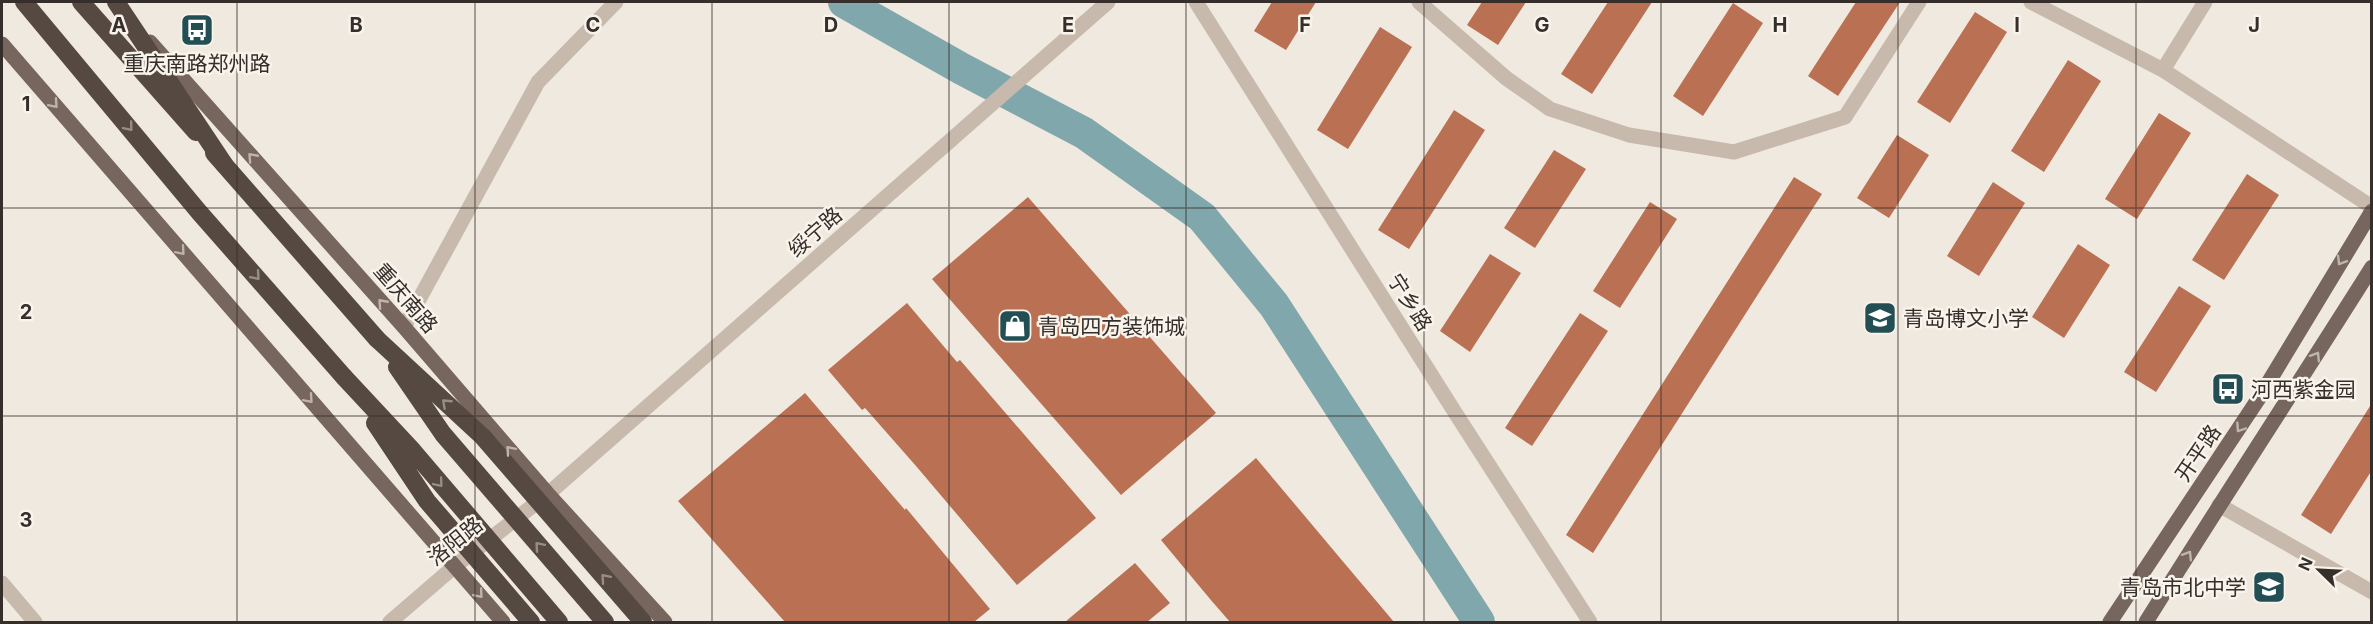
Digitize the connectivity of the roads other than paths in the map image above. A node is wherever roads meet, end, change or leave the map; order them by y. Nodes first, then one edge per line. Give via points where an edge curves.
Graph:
1 (16, 2) edge
2 (24, 2) edge
3 (81, 2) edge
4 (115, 2) edge
5 (615, 2) edge
6 (1108, 2) edge
7 (1196, 2) edge
8 (1419, 2) edge
9 (1919, 2) edge
10 (2031, 2) edge
11 (2205, 2) edge
12 (48, 31) junction
13 (2, 44) edge
14 (2163, 70) junction
15 (224, 164) junction
16 (2372, 209) edge
17 (2372, 267) edge
18 (404, 327) junction
19 (377, 339) junction
20 (344, 376) junction
21 (548, 494) junction
22 (2219, 505) junction
23 (455, 566) junction
24 (2, 583) edge
25 (2372, 592) edge
26 (35, 622) edge
27 (390, 622) edge
28 (502, 622) edge
29 (531, 622) edge
30 (559, 622) edge
31 (605, 622) edge
32 (643, 622) edge
33 (665, 622) edge
34 (1590, 622) edge
35 (2110, 622) edge
36 (2146, 622) edge

1 - 12 highway
2 - 12 highway
3 - 15 highway, bridge
4 - 15 highway, bridge
18 -> 4 main road, 重庆南路
5 - 18 street via 538,82
6 - 21 street, 绥宁路
7 - 34 street, 宁乡路
8 - 9 street via 1506,78 1550,109 1629,135 1734,152 1845,117
10 - 14 street
11 - 14 street
12 -> 20 highway via 199,212
13 -> 23 main road
14 - 16 street
15 - 19 highway
16 -> 35 main road, 开平路 via 2259,399
22 -> 17 main road
21 -> 18 main road, 重庆南路
31 -> 19 highway, bridge via 443,434
32 -> 19 highway, bridge via 483,437
20 - 29 highway, bridge via 427,501
20 -> 30 highway, bridge
21 - 23 street, 洛阳路
21 - 33 main road, 重庆南路
22 - 25 street
36 -> 22 main road
23 - 27 street, 洛阳路
23 -> 28 main road
24 - 26 street

